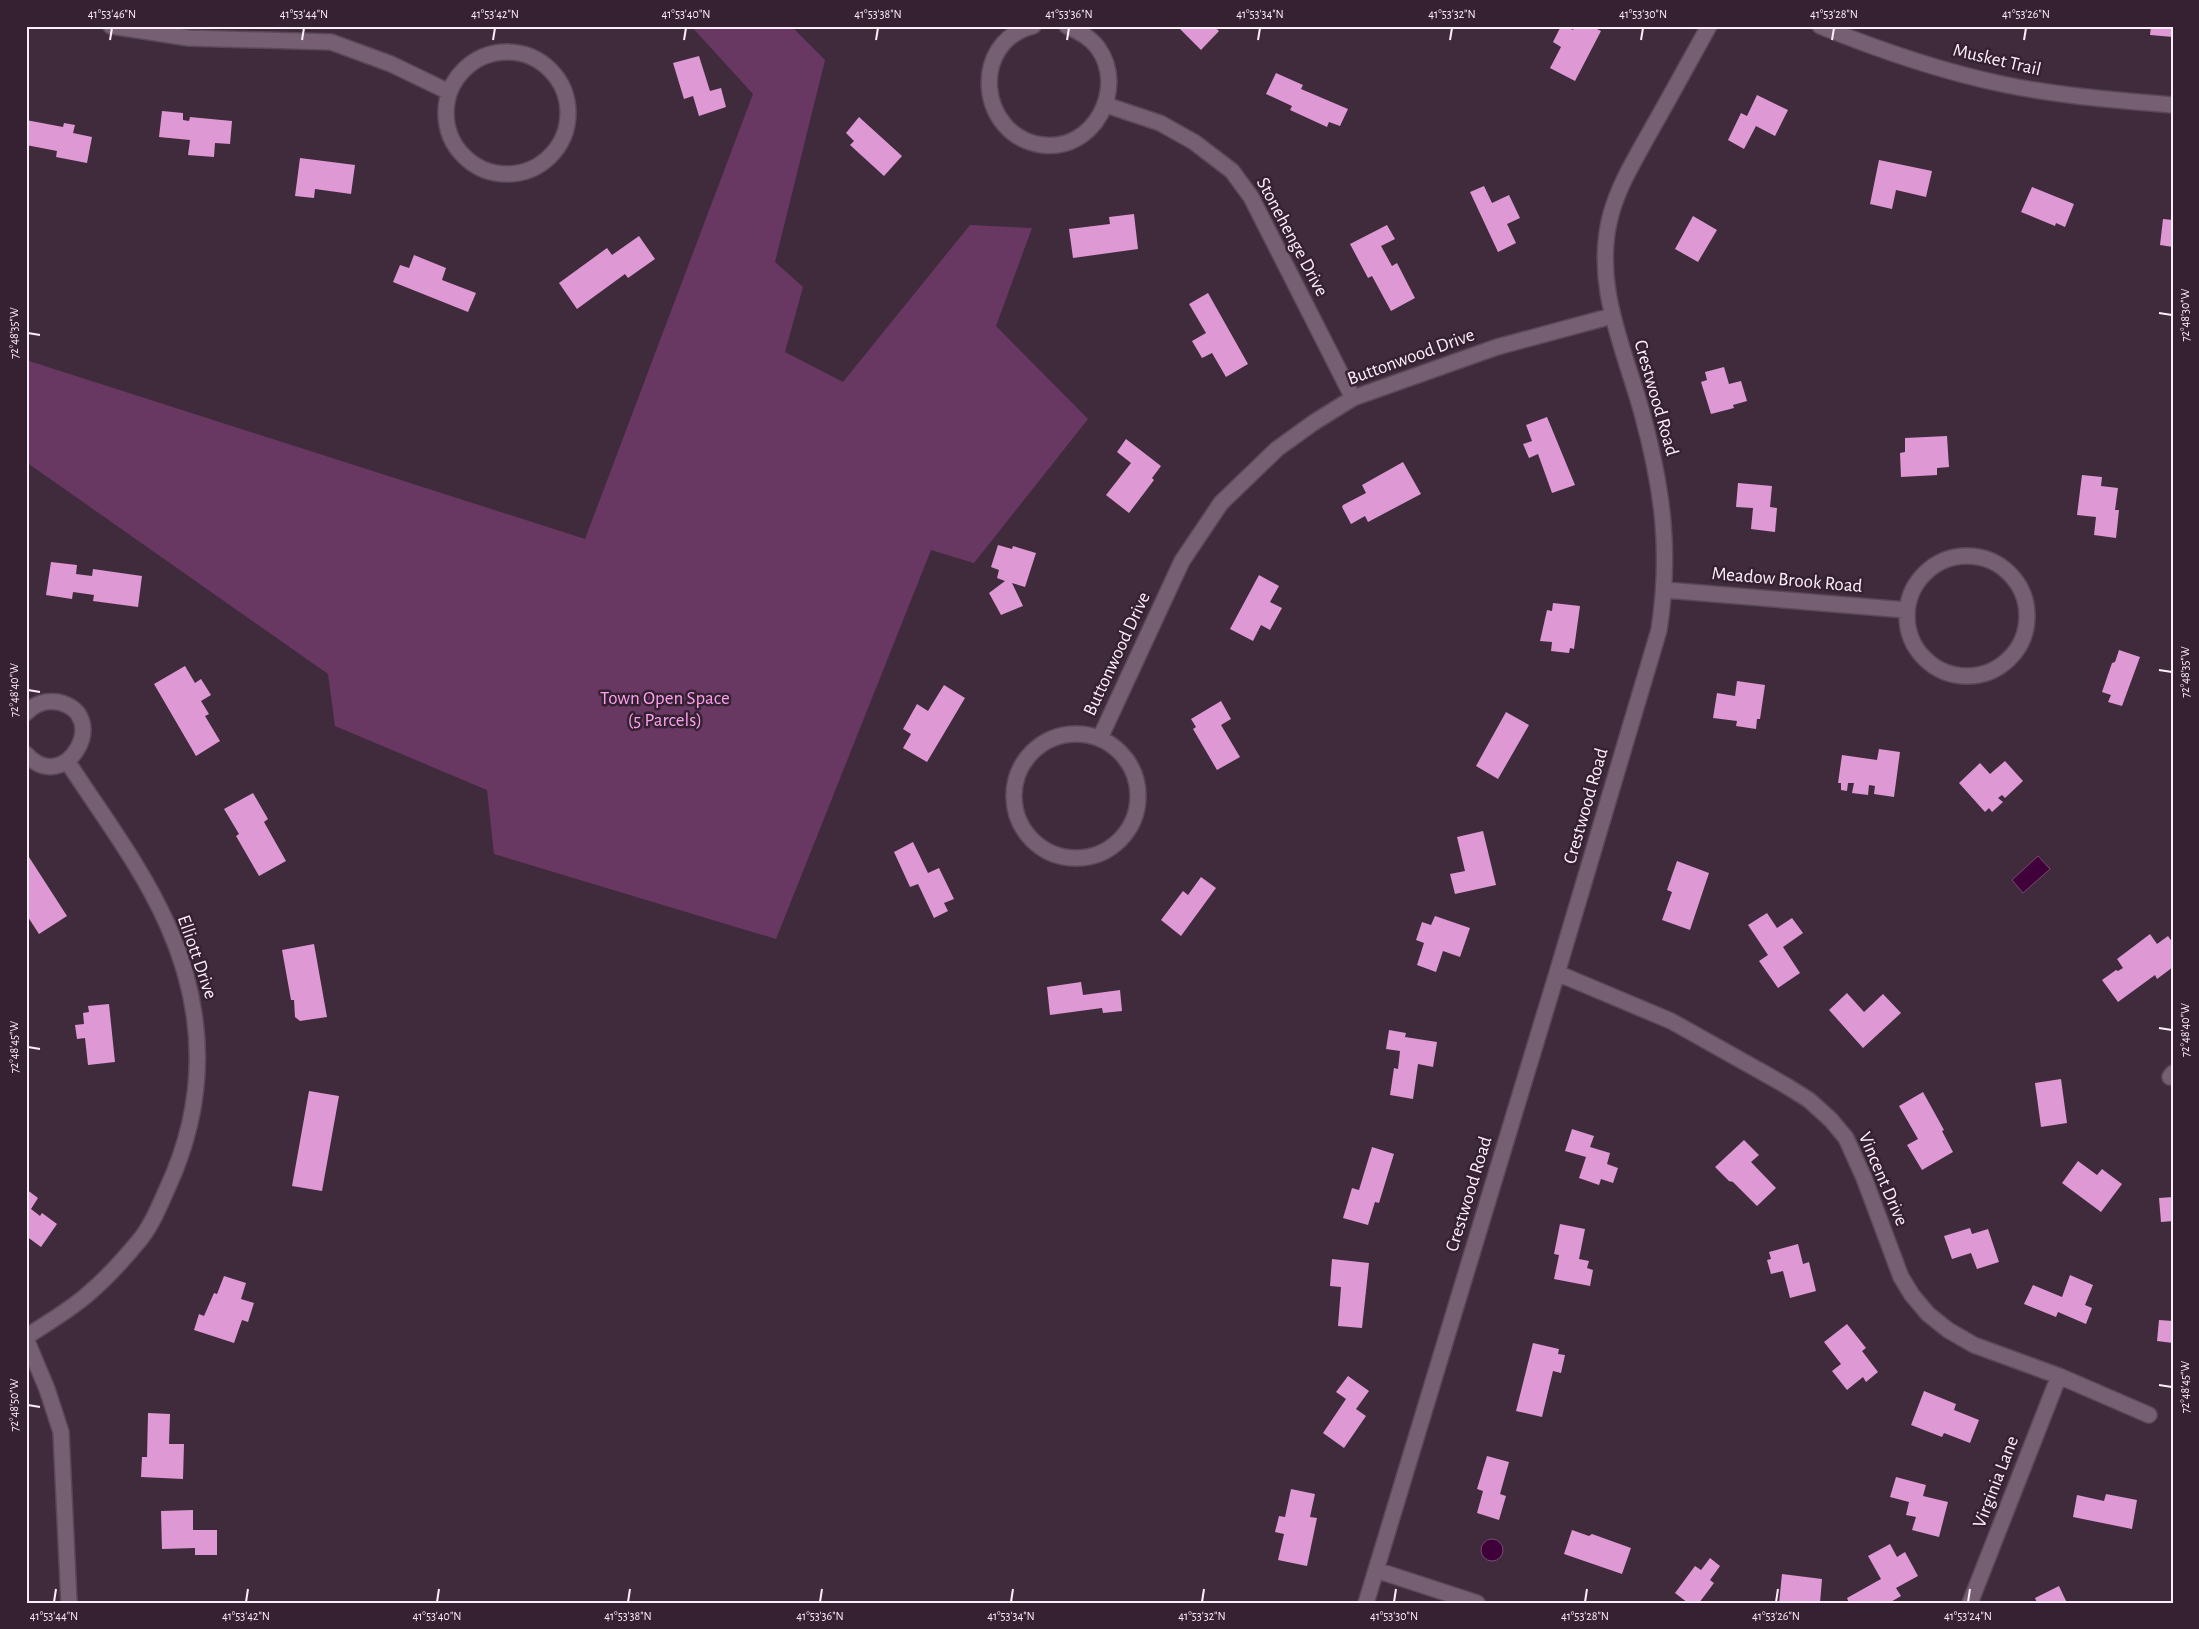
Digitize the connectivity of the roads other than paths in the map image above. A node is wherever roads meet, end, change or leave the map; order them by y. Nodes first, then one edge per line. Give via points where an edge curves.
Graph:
1 (112, 26) edge
2 (1033, 26) edge
3 (1067, 26) edge
4 (1709, 26) edge
5 (1820, 26) edge
6 (449, 92) junction
7 (1106, 104) junction
8 (2173, 105) edge
9 (1612, 316) junction
10 (1353, 398) junction
11 (1665, 590) junction
12 (1906, 610) junction
13 (26, 713) edge
14 (1100, 738) junction
15 (26, 754) edge
16 (67, 761) junction
17 (1557, 974) junction
18 (26, 1338) edge
19 (2059, 1376) junction
20 (2149, 1415) dead end
21 (1376, 1570) junction
22 (69, 1603) edge
23 (1366, 1603) edge
24 (1477, 1603) edge
25 (1970, 1603) edge

1 - 6 street via 189,38 331,42 391,64
2 - 7 street via 1008,39 996,54 989,73 989,94 995,112 1007,128 1024,140 1043,145 1063,144 1082,136 1096,122
3 - 7 street via 1098,47 1107,65 1110,85
4 - 9 street, Crestwood Road via 1624,179 1611,214 1605,245 1604,278
5 - 8 street, Musket Trail via 1867,45 2003,84 2101,99
6 - 6 street via 458,74 473,61 490,53 509,51 528,55 545,64 558,79 566,96 568,118 564,138 552,156 535,168 515,174 494,174 474,166 458,152 448,133 445,112
7 - 10 street, Stonehenge Drive via 1160,123 1194,142 1232,171 1251,197
9 - 10 street, Buttonwood Drive via 1497,347
9 - 11 street, Crestwood Road via 1642,413 1659,486 1665,535
10 - 14 street, Buttonwood Drive via 1277,449 1221,503 1182,561
11 - 12 street, Meadow Brook Road
11 - 17 street, Crestwood Road via 1659,630
12 - 12 street via 1912,590 1923,574 1939,562 1958,556 1978,556 1997,563 2012,576 2023,593 2027,613 2025,632 2016,651 2003,665 1985,674 1965,677 1945,673 1928,663 1915,648 1907,630
13 - 16 street via 40,703 55,702 76,714 82,726 82,740 77,752
14 - 14 street, Buttonwood Drive via 1079,733 1057,736 1038,746 1024,762 1015,782 1014,804 1020,824 1033,842 1052,854 1072,858 1094,856 1113,846 1128,830 1137,810 1138,788 1132,767 1118,750
15 - 16 street via 44,765 60,765
16 - 18 street, Elliott Drive via 148,886 168,926 185,972 195,1014 199,1056 197,1088 185,1148 140,1241 88,1294
17 - 19 street, Vincent Drive via 1671,1021 1809,1100 1846,1138 1901,1277 1928,1314 1974,1345
17 - 21 street, Crestwood Road
18 - 22 street via 61,1432
19 - 20 street, Vincent Drive
19 - 25 street, Virginia Lane
21 - 23 street, Crestwood Road
21 - 24 street

